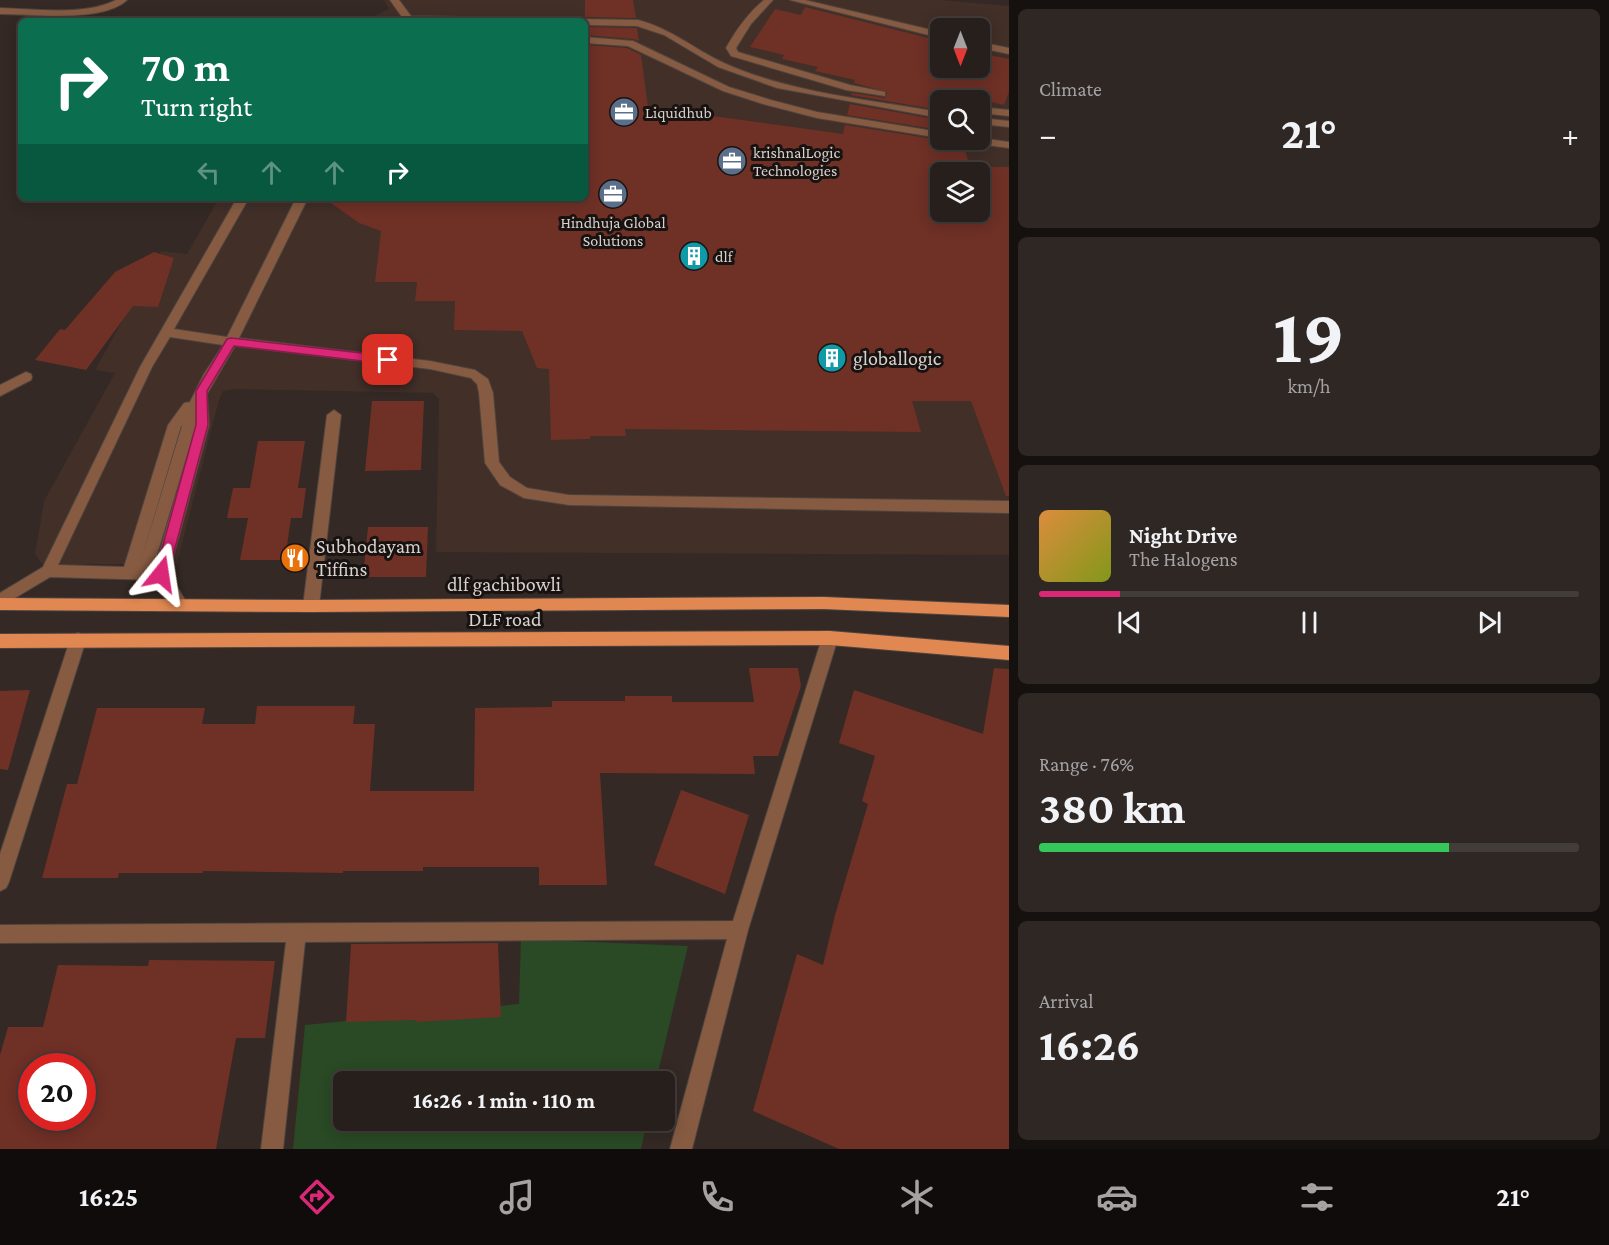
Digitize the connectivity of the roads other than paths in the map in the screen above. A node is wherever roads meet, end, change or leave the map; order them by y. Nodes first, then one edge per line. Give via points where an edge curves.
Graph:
1 (21, 0) edge
2 (123, 0) edge
3 (394, 0) edge
4 (769, 0) edge
5 (794, 0) edge
6 (0, 11) edge
7 (12, 11) junction
8 (408, 18) edge
9 (588, 21) edge
10 (930, 33) edge
11 (588, 40) edge
12 (990, 47) edge
13 (1009, 51) edge
14 (780, 86) junction
15 (767, 102) junction
16 (930, 103) edge
17 (990, 111) edge
18 (930, 113) edge
19 (1009, 113) edge
20 (990, 122) edge
21 (1009, 124) edge
22 (930, 133) edge
23 (990, 143) edge
24 (1009, 146) edge
25 (241, 201) edge
26 (301, 201) edge
27 (165, 332) junction
28 (231, 342) junction
29 (26, 377) dead end
30 (202, 389) junction
31 (0, 391) edge
32 (334, 415) dead end
33 (1009, 507) edge
34 (48, 571) junction
35 (136, 574) junction
36 (161, 574) junction
37 (0, 602) edge
38 (180, 605) junction
39 (311, 606) junction
40 (1009, 611) edge
41 (830, 638) junction
42 (78, 640) junction
43 (0, 641) edge
44 (1009, 653) edge
45 (0, 882) edge
46 (739, 930) junction
47 (297, 932) junction
48 (0, 934) edge
49 (272, 1149) edge
50 (681, 1149) edge

1 - 7 street
2 - 7 street via 112,7 89,10
3 - 8 street
4 - 16 street via 736,38 731,48 734,54 849,88
5 - 10 street
6 - 7 street
9 - 14 street via 638,23 667,33 722,65
11 - 15 street via 630,43 726,89
12 - 13 street
14 - 15 street
14 - 18 street
15 - 22 street via 818,115
17 - 19 street
20 - 21 street
23 - 24 street
25 - 27 street
26 - 28 street
27 - 28 street
27 - 34 street
28 - 30 street
28 - 33 street via 430,365 475,374 486,393 492,463 505,481 524,493 569,500
29 - 31 street
30 - 35 street via 175,425
30 - 36 street via 202,425
32 - 39 street
34 - 35 street
34 - 37 street
35 - 36 street
36 - 38 street
37 - 38 main road, dlf gachibowli
38 - 39 main road, dlf gachibowli
39 - 40 main road, dlf gachibowli via 824,603
41 - 42 main road, DLF road
41 - 44 main road, DLF road
41 - 46 street
42 - 43 main road, DLF road
42 - 45 street
46 - 47 street
46 - 50 street
47 - 48 street
47 - 49 street

